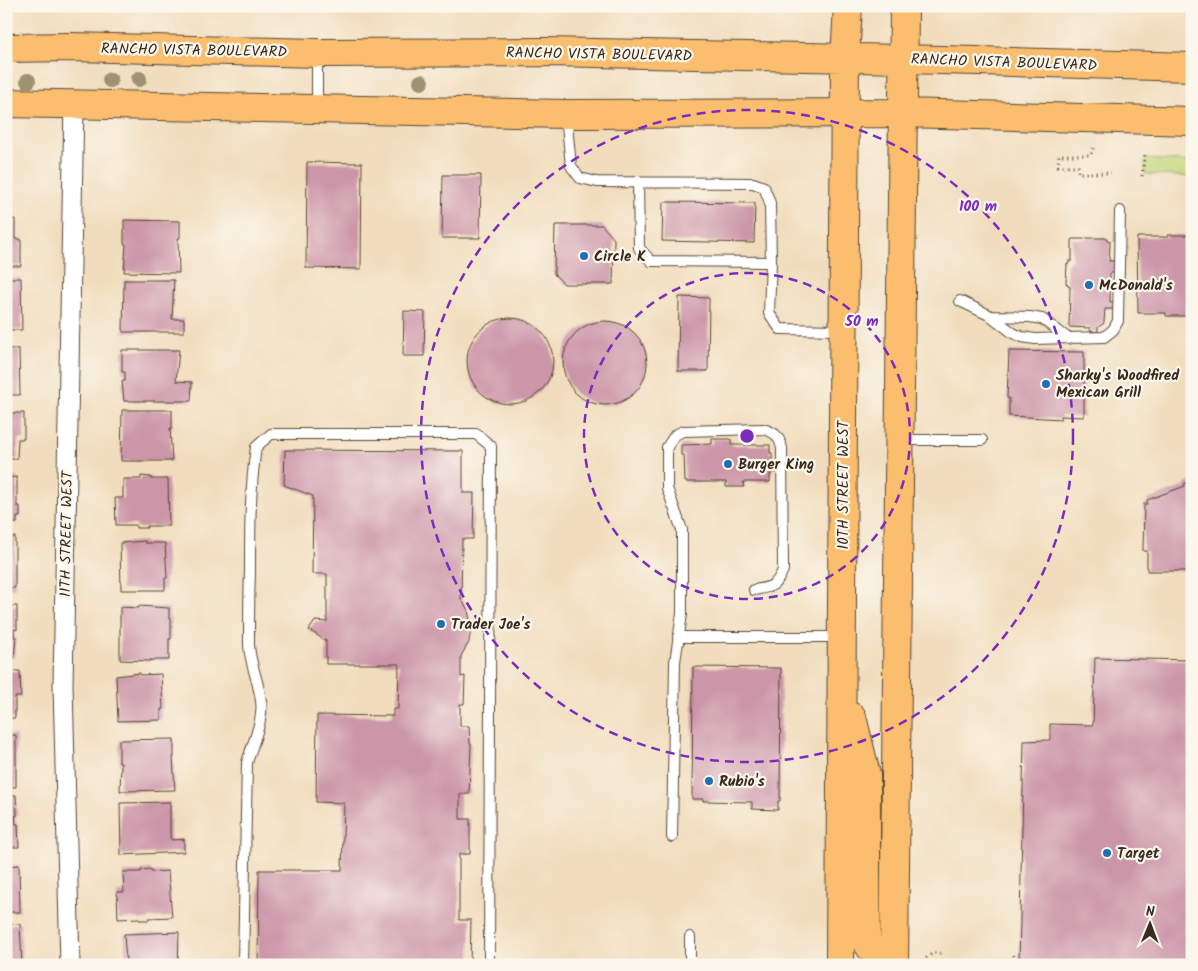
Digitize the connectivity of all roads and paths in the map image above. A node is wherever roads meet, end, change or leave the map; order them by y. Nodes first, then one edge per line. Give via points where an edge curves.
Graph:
1 (848, 6) edge
2 (904, 6) edge
3 (6, 48) edge
4 (317, 53) junction
5 (846, 59) junction
6 (904, 59) junction
7 (1192, 67) edge
8 (6, 103) edge
9 (74, 104) junction
10 (317, 109) junction
11 (845, 113) junction
12 (903, 113) junction
13 (566, 114) junction
14 (1192, 121) edge
15 (1093, 148) dead end
16 (1145, 154) dead end
17 (1111, 173) dead end
18 (1142, 176) dead end
19 (638, 181) junction
20 (1120, 211) dead end
21 (771, 262) junction
22 (960, 301) dead end
23 (991, 316) junction
24 (844, 330) junction
25 (1069, 339) junction
26 (899, 440) junction
27 (982, 440) dead end
28 (754, 590) dead end
29 (678, 637) junction
30 (843, 637) junction
31 (842, 677) junction
32 (672, 837) dead end
33 (690, 937) dead end
34 (944, 953) dead end
35 (1013, 955) dead end
36 (922, 961) dead end
37 (70, 965) edge
38 (243, 965) edge
39 (489, 965) edge
40 (690, 965) edge
41 (840, 965) edge
42 (882, 965) edge
43 (894, 965) edge
44 (1015, 965) edge

1 - 5 main road, 10TH STREET WEST
2 - 6 main road
3 - 4 main road, RANCHO VISTA BOULEVARD
4 - 5 main road, RANCHO VISTA BOULEVARD via 546,52
4 - 10 lane
5 - 6 main road, RANCHO VISTA BOULEVARD
5 - 11 main road, 10TH STREET WEST
6 - 7 main road, RANCHO VISTA BOULEVARD
6 - 12 main road
8 - 9 main road
9 - 10 main road
9 - 37 street, 11TH STREET WEST via 63,685
10 - 13 main road
11 - 12 main road
11 - 13 main road
11 - 24 main road, 10TH STREET WEST
12 - 14 main road
12 - 26 main road
13 - 19 lane via 571,166 580,178 597,182
15 - 17 path via 1091,155 1059,155 1058,166 1078,166 1078,173
16 - 18 path
19 - 21 lane via 753,182 764,187 770,203
19 - 21 lane via 639,248 650,261
20 - 25 lane via 1118,322 1104,338
21 - 24 lane via 769,313 780,329
22 - 23 lane
23 - 25 lane via 1042,319
23 - 25 lane via 1022,337
24 - 30 main road, 10TH STREET WEST
26 - 27 lane
26 - 43 main road
28 - 29 lane via 773,586 783,570 782,448 779,438 763,429 682,430 667,447 667,488 682,530 682,614
29 - 30 lane
29 - 32 lane
30 - 31 main road, 10TH STREET WEST
31 - 41 main road, 10TH STREET WEST
31 - 42 main road via 866,774 866,941
33 - 40 lane
34 - 36 path via 933,952
35 - 44 path
38 - 39 lane via 247,763 259,727 262,702 249,647 250,516 256,447 271,434 476,434 491,446

